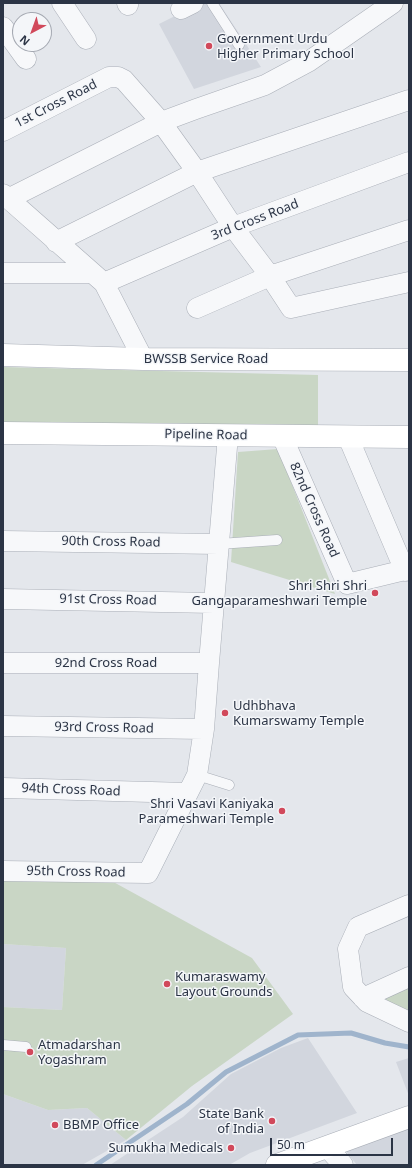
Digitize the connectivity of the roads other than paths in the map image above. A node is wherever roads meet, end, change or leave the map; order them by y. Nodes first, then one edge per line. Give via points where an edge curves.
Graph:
1 (62, 3) edge
2 (212, 3) edge
3 (393, 3) edge
4 (3, 27) edge
5 (86, 39) dead end
6 (239, 45) dead end
7 (26, 59) dead end
8 (409, 100) edge
9 (161, 122) junction
10 (3, 131) edge
11 (409, 162) edge
12 (197, 172) junction
13 (5, 203) edge
14 (233, 227) junction
15 (409, 230) edge
16 (56, 242) junction
17 (3, 273) edge
18 (270, 276) junction
19 (97, 278) junction
20 (409, 282) edge
21 (197, 308) dead end
22 (3, 356) edge
23 (143, 359) junction
24 (409, 360) edge
25 (3, 433) edge
26 (228, 435) junction
27 (282, 436) junction
28 (348, 437) junction
29 (409, 437) edge
30 (277, 540) dead end
31 (3, 541) edge
32 (219, 544) junction
33 (407, 570) edge
34 (3, 599) edge
35 (214, 602) junction
36 (3, 663) edge
37 (209, 663) junction
38 (3, 726) edge
39 (204, 729) junction
40 (196, 775) junction
41 (229, 785) dead end
42 (3, 788) edge
43 (188, 793) junction
44 (3, 871) edge
45 (409, 905) edge
46 (409, 977) edge
47 (363, 998) junction
48 (409, 1022) edge
49 (3, 1045) edge
50 (26, 1047) dead end
51 (409, 1117) edge
52 (327, 1147) junction
53 (277, 1165) edge
54 (343, 1165) edge

1 - 5 street
2 - 6 lane
3 - 9 street via 308,62 265,85
4 - 7 street
8 - 12 street
9 - 10 street, 1st Cross Road via 124,80 109,77
9 - 12 street
9 - 13 street
11 - 14 street, 3rd Cross Road
12 - 14 street
12 - 16 street
13 - 16 street via 27,215
14 - 18 street
14 - 19 street, 3rd Cross Road
15 - 18 street
16 - 19 street
17 - 19 street
18 - 20 street via 291,308
18 - 21 street
19 - 23 street
22 - 23 street, BWSSB Service Road
23 - 24 street, BWSSB Service Road
25 - 26 street, Pipeline Road
26 - 27 street, Pipeline Road
26 - 32 street
27 - 28 street, Pipeline Road
27 - 33 street, 82nd Cross Road via 347,584
28 - 29 street, Pipeline Road
28 - 33 street
30 - 32 lane
31 - 32 street, 90th Cross Road
32 - 35 street
34 - 35 street, 91st Cross Road
35 - 37 street
36 - 37 street, 92nd Cross Road
37 - 39 street
38 - 39 street, 93rd Cross Road
39 - 40 street
40 - 41 lane
40 - 43 street
42 - 43 street, 94th Cross Road
43 - 44 street, 95th Cross Road via 148,873
45 - 47 street via 358,927 348,949 353,987
46 - 47 street
47 - 48 street via 366,1002
49 - 50 lane
51 - 52 street
52 - 53 street
52 - 54 street

